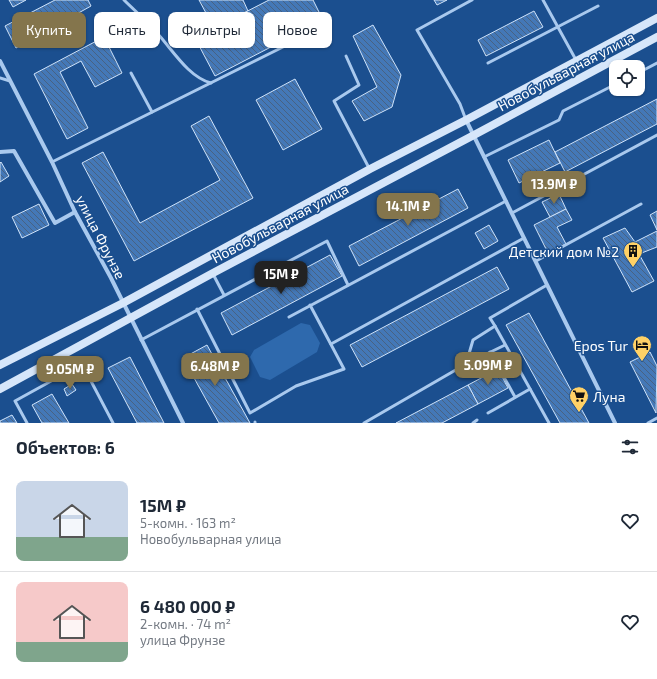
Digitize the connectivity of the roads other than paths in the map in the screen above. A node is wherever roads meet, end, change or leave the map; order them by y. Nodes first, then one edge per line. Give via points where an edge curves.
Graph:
1 (124, 0) edge
2 (470, 0) edge
3 (543, 0) edge
4 (598, 6) dead end
5 (657, 18) edge
6 (558, 26) junction
7 (657, 37) edge
8 (281, 48) edge
9 (346, 56) dead end
10 (0, 61) edge
11 (577, 61) junction
12 (488, 63) dead end
13 (657, 63) edge
14 (645, 69) edge
15 (131, 73) dead end
16 (0, 78) edge
17 (10, 81) junction
18 (211, 83) junction
19 (609, 88) edge
20 (152, 112) junction
21 (466, 120) junction
22 (657, 135) edge
23 (474, 136) junction
24 (0, 152) edge
25 (484, 157) junction
26 (52, 162) junction
27 (370, 169) junction
28 (506, 201) junction
29 (642, 204) dead end
30 (75, 212) junction
31 (512, 213) junction
32 (524, 238) junction
33 (536, 261) junction
34 (213, 272) junction
35 (348, 285) junction
36 (547, 285) junction
37 (224, 295) junction
38 (123, 303) junction
39 (310, 305) junction
40 (198, 309) junction
41 (289, 317) dead end
42 (130, 319) junction
43 (495, 326) junction
44 (141, 340) junction
45 (331, 344) junction
46 (505, 345) junction
47 (490, 352) junction
48 (466, 364) junction
49 (0, 365) edge
50 (468, 370) dead end
51 (0, 389) edge
52 (530, 389) junction
53 (515, 397) junction
54 (488, 413) dead end
55 (657, 418) edge
56 (477, 420) dead end
57 (27, 423) edge
58 (113, 423) edge
59 (183, 423) edge
60 (364, 423) edge
61 (473, 423) edge
62 (549, 423) edge
63 (615, 423) edge
64 (648, 423) edge

1 - 18 lane via 158,33 173,54 195,75
2 - 21 lane via 418,30 460,104
3 - 6 lane
4 - 6 lane
5 - 11 main road, Новобульварная улица
6 - 11 lane
6 - 12 lane
7 - 23 main road, Новобульварная улица
8 - 18 lane
9 - 27 lane via 359,85 334,101
10 - 17 street, улица Фрунзе
11 - 21 main road, Новобульварная улица
13 - 14 lane
15 - 20 lane
16 - 17 lane
17 - 26 street, улица Фрунзе
18 - 20 lane
19 - 25 lane via 563,111 558,120
20 - 26 lane
21 - 23 street
21 - 27 main road, Новобульварная улица
22 - 31 lane
23 - 25 street
23 - 34 main road, Новобульварная улица
24 - 30 street via 14,151 55,224
25 - 28 street
26 - 30 street, улица Фрунзе
27 - 38 main road, Новобульварная улица
28 - 31 street
28 - 35 lane
29 - 33 lane
30 - 38 street, улица Фрунзе
31 - 32 street
32 - 33 street
32 - 45 lane
33 - 36 street
34 - 37 lane
34 - 42 main road, Новобульварная улица
35 - 37 lane via 327,241
35 - 39 lane
36 - 43 lane via 490,318
36 - 63 street
37 - 40 lane
38 - 42 street, улица Фрунзе
38 - 49 main road, Новобульварная улица
39 - 41 lane
39 - 45 lane
40 - 44 lane
40 - 45 lane via 250,413 296,386 344,369
42 - 44 street, улица Фрунзе
42 - 51 main road, Новобульварная улица
43 - 46 lane
43 - 48 lane via 473,340
44 - 59 street, улица Фрунзе
46 - 47 lane
46 - 52 lane
47 - 48 lane
47 - 53 lane
48 - 50 lane
48 - 60 lane
52 - 53 lane
52 - 62 lane
53 - 54 lane
55 - 64 lane
56 - 61 lane
57 - 58 lane via 15,401 82,364

